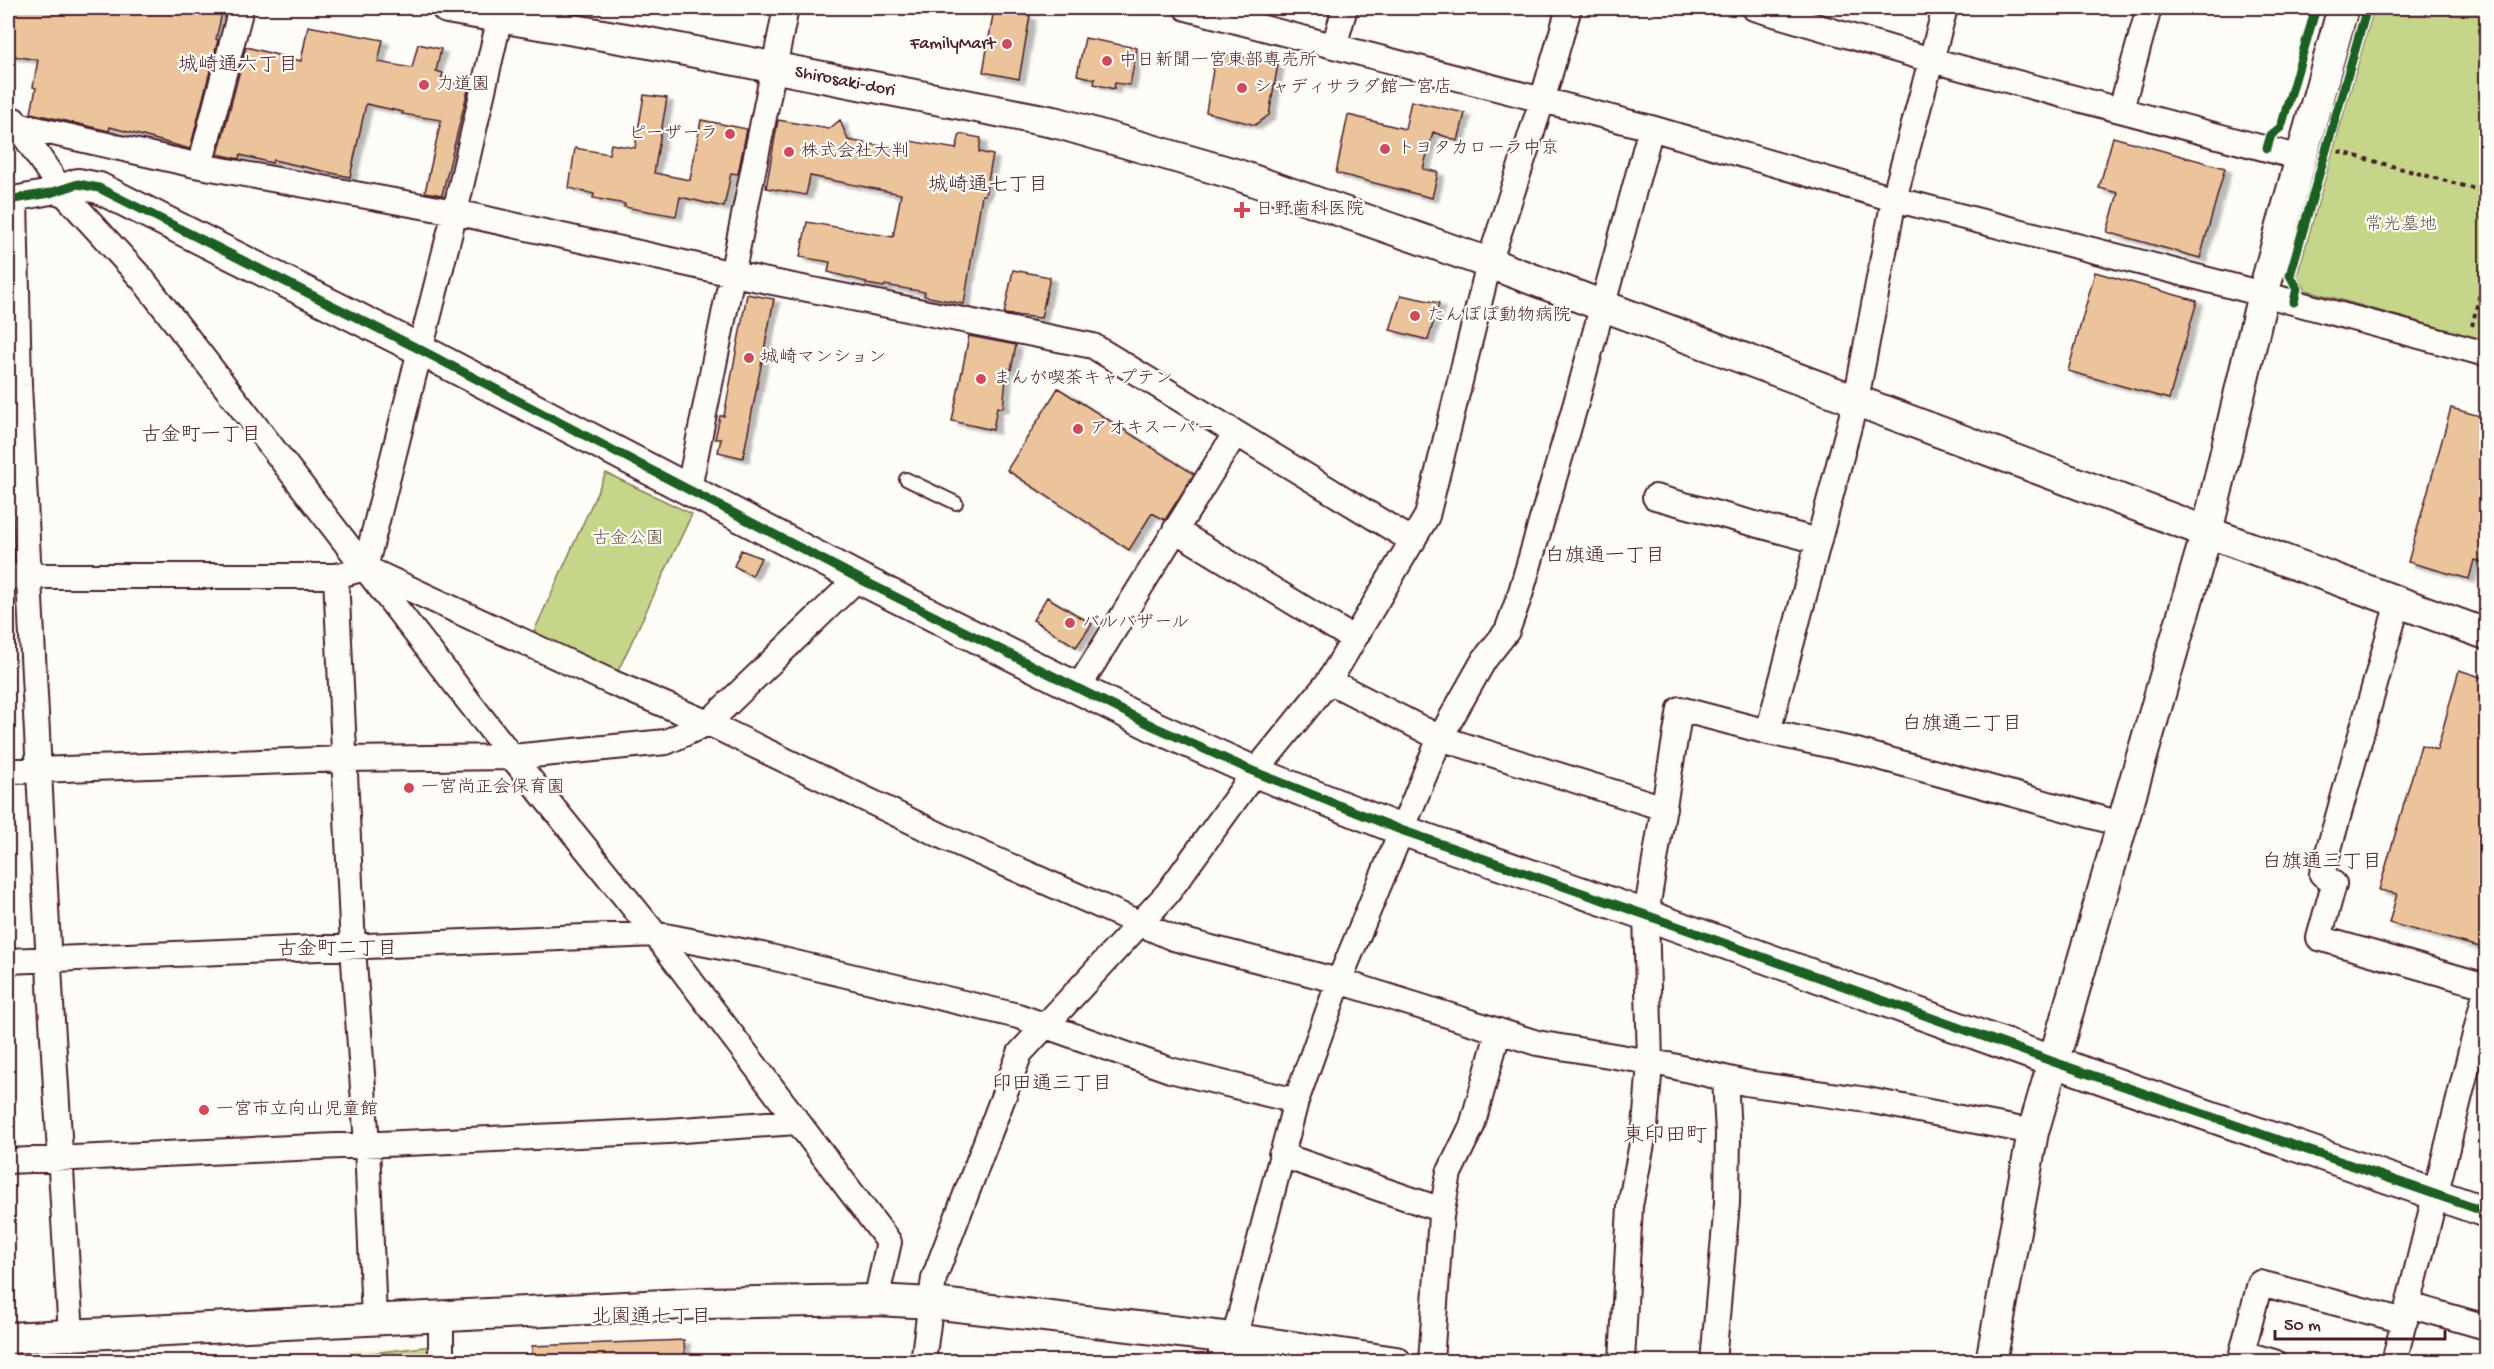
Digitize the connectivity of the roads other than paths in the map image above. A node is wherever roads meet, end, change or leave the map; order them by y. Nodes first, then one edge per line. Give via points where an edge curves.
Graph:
1 (241, 8) edge
2 (447, 8) edge
3 (786, 8) edge
4 (1186, 8) edge
5 (1345, 8) edge
6 (1569, 8) edge
7 (1754, 8) edge
8 (1945, 8) edge
9 (2150, 8) edge
10 (2343, 8) edge
11 (500, 12) edge
12 (1334, 46) junction
13 (1931, 60) junction
14 (774, 69) junction
15 (1542, 101) junction
16 (2121, 108) junction
17 (11, 119) edge
18 (1651, 128) junction
19 (2314, 153) junction
20 (200, 166) junction
21 (62, 190) junction
22 (1894, 199) junction
23 (11, 200) edge
24 (455, 212) junction
25 (1489, 263) junction
26 (733, 274) junction
27 (2263, 294) junction
28 (1602, 305) junction
29 (422, 350) junction
30 (2476, 352) edge
31 (13, 385) edge
32 (1856, 400) junction
33 (1235, 435) junction
34 (906, 479) dead end
35 (689, 488) junction
36 (1655, 497) dead end
37 (956, 503) dead end
38 (1175, 530) junction
39 (2207, 532) junction
40 (1413, 541) junction
41 (1818, 541) junction
42 (365, 568) junction
43 (19, 576) edge
44 (336, 576) junction
45 (858, 578) junction
46 (2398, 602) junction
47 (2487, 634) edge
48 (1354, 639) junction
49 (1329, 681) junction
50 (1078, 688) junction
51 (708, 723) junction
52 (1768, 732) junction
53 (1440, 738) junction
54 (512, 757) junction
55 (345, 759) junction
56 (39, 770) junction
57 (8, 771) edge
58 (1256, 772) junction
59 (1664, 808) junction
60 (2121, 824) junction
61 (1401, 830) junction
62 (1646, 915) junction
63 (1138, 923) junction
64 (655, 934) junction
65 (353, 948) junction
66 (49, 958) junction
67 (8, 960) edge
68 (1339, 981) junction
69 (2487, 988) edge
70 (1044, 1026) junction
71 (1498, 1033) junction
72 (1650, 1062) junction
73 (2054, 1062) junction
74 (1725, 1078) junction
75 (1296, 1101) junction
76 (796, 1122) junction
77 (2033, 1132) junction
78 (367, 1144) junction
79 (1281, 1155) junction
80 (60, 1158) junction
81 (8, 1161) edge
82 (2435, 1194) junction
83 (1443, 1210) junction
84 (2487, 1212) edge
85 (876, 1300) junction
86 (932, 1303) junction
87 (2407, 1313) junction
88 (441, 1316) junction
89 (375, 1320) junction
90 (2487, 1327) edge
91 (71, 1335) junction
92 (8, 1338) edge
93 (1226, 1346) edge
94 (1383, 1361) edge
95 (441, 1362) edge
96 (923, 1362) edge
97 (1431, 1362) edge
98 (1622, 1362) edge
99 (1713, 1362) edge
100 (1991, 1362) edge
101 (2274, 1362) edge
102 (2394, 1362) edge

1 - 20 street
2 - 11 street, Shirosaki-dori
3 - 14 street
4 - 12 street
5 - 12 street
6 - 15 street
7 - 13 street
8 - 13 street
9 - 16 street
10 - 19 street
11 - 14 street, Shirosaki-dori
11 - 24 street
12 - 15 street
13 - 16 street
13 - 22 street
14 - 25 street, Shirosaki-dori via 1058,123 1238,175
14 - 26 street
15 - 18 street
15 - 25 street
16 - 19 street
17 - 20 street
17 - 21 street
18 - 22 street
18 - 28 street
19 - 27 street
20 - 24 street
21 - 23 street
21 - 29 street via 78,184 99,188
21 - 42 street via 142,280
22 - 27 street
22 - 32 street
23 - 31 street
24 - 26 street
24 - 29 street
25 - 28 street, Shirosaki-dori
25 - 40 street via 1426,516
26 - 33 street via 1093,346
26 - 35 street
27 - 30 street
27 - 39 street
28 - 32 street, Shirosaki-dori
28 - 53 street via 1507,631 1484,660
29 - 35 street
29 - 42 street
31 - 43 street
32 - 39 street, Shirosaki-dori
32 - 41 street
33 - 38 street
33 - 40 street
34 - 37 lane
35 - 45 street
36 - 41 street
38 - 48 street
38 - 50 street
39 - 46 street, Shirosaki-dori
39 - 60 street
40 - 48 street
41 - 52 street
42 - 44 street
42 - 51 street
42 - 54 street
43 - 44 street
43 - 56 street
44 - 55 street
45 - 50 street
45 - 51 street
46 - 47 street, Shirosaki-dori
46 - 69 street via 2322,874 2334,884 2319,938
48 - 49 street
49 - 53 street
49 - 58 street
50 - 58 street via 1155,728
51 - 54 street via 666,742
51 - 63 street via 944,837
52 - 59 street via 1680,710
52 - 60 street via 1857,751
53 - 59 street
53 - 61 street
54 - 55 street
54 - 64 street
55 - 56 street
55 - 65 street
56 - 57 street
56 - 66 street
58 - 61 street
58 - 63 street via 1167,894
59 - 62 street
60 - 73 street
61 - 62 street
61 - 68 street
62 - 72 street
62 - 73 street
63 - 68 street via 1173,938
63 - 70 street
64 - 65 street
64 - 70 street via 1018,1016
64 - 76 street
65 - 66 street
65 - 78 street
66 - 67 street
66 - 80 street
68 - 71 street
68 - 75 street
69 - 82 street
70 - 75 street via 1170,1070
70 - 86 street via 1020,1053 934,1278
71 - 72 street
71 - 83 street via 1472,1126 1449,1173
72 - 74 street
72 - 98 street via 1645,1128 1630,1206
73 - 77 street
73 - 82 street
74 - 77 street
74 - 99 street via 1727,1203
75 - 79 street
76 - 78 street
76 - 85 street via 889,1242
77 - 100 street
78 - 80 street
78 - 89 street
79 - 83 street
79 - 93 street
80 - 81 street
80 - 91 street
82 - 84 street
82 - 87 street
83 - 97 street
85 - 86 street
85 - 88 street via 704,1303
86 - 93 street
86 - 96 street
87 - 90 street
87 - 101 street via 2260,1284 2242,1353
87 - 102 street
88 - 89 street
88 - 95 street
89 - 91 street
91 - 92 street
93 - 94 street

